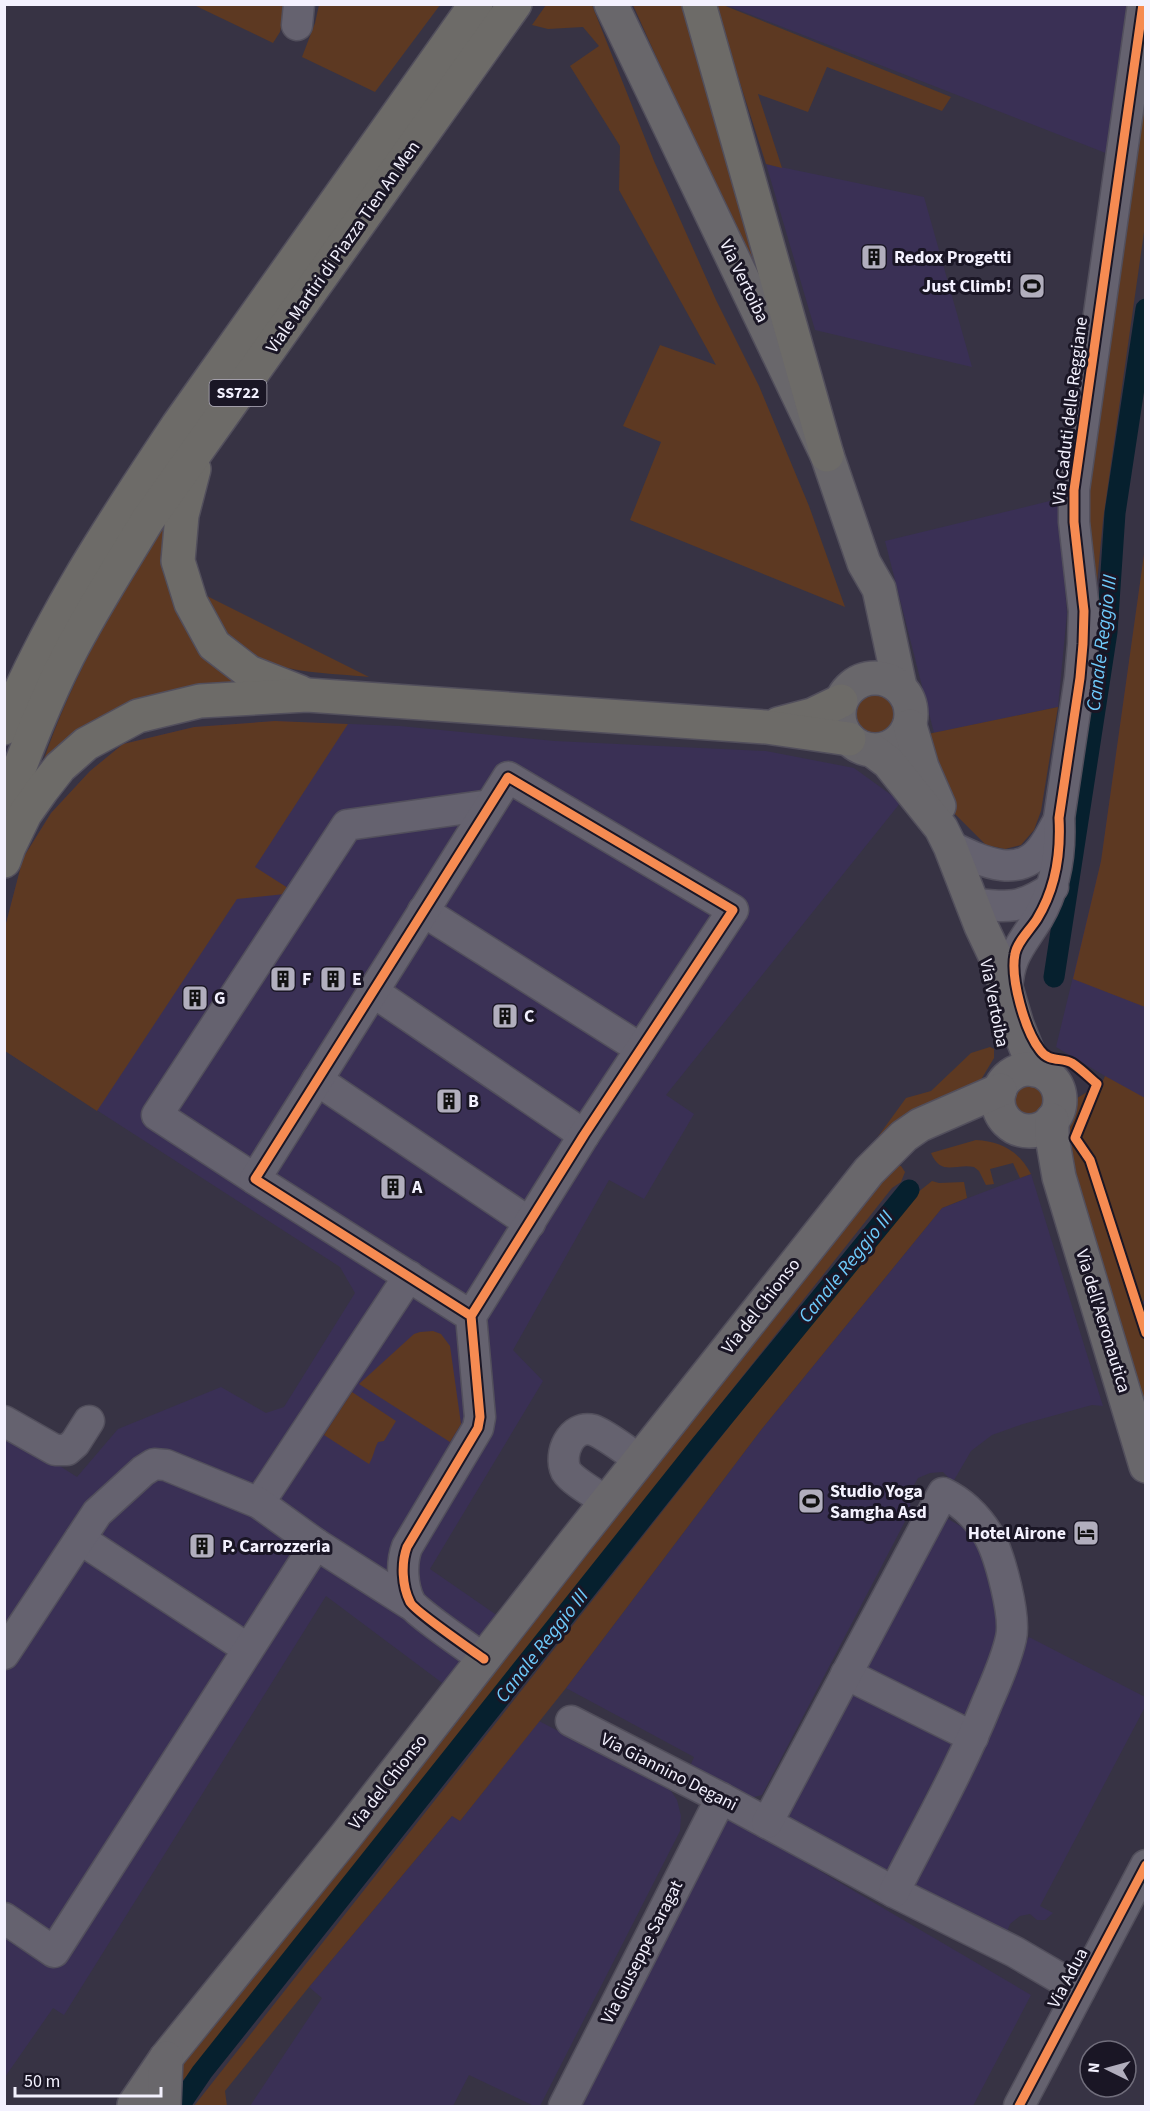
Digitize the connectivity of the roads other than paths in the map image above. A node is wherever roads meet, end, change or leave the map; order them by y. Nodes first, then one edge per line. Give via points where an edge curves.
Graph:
1 (476, 4) edge
2 (515, 4) edge
3 (611, 4) edge
4 (699, 4) edge
5 (1143, 4) edge
6 (200, 447) junction
7 (827, 455) junction
8 (864, 563) junction
9 (900, 687) junction
10 (850, 691) junction
11 (307, 695) junction
12 (910, 726) junction
13 (4, 728) edge
14 (766, 728) junction
15 (860, 745) junction
16 (490, 805) junction
17 (4, 808) edge
18 (1059, 819) junction
19 (946, 837) junction
20 (4, 861) edge
21 (1017, 864) junction
22 (1053, 887) junction
23 (423, 911) junction
24 (976, 914) junction
25 (1008, 990) junction
26 (372, 992) junction
27 (641, 1049) junction
28 (317, 1080) junction
29 (1014, 1080) junction
30 (1028, 1124) junction
31 (584, 1135) junction
32 (884, 1155) junction
33 (255, 1179) junction
34 (530, 1224) junction
35 (410, 1276) junction
36 (471, 1316) junction
37 (89, 1420) dead end
38 (4, 1421) edge
39 (640, 1460) junction
40 (1146, 1466) edge
41 (607, 1502) junction
42 (259, 1503) junction
43 (80, 1539) junction
44 (316, 1544) junction
45 (410, 1604) junction
46 (248, 1650) junction
47 (4, 1654) edge
48 (484, 1659) junction
49 (846, 1674) junction
50 (571, 1721) dead end
51 (973, 1737) junction
52 (721, 1798) junction
53 (767, 1823) junction
54 (1146, 1865) edge
55 (894, 1892) junction
56 (4, 1918) edge
57 (1080, 1990) junction
58 (144, 2106) edge
59 (564, 2106) edge
60 (1019, 2106) edge

1 - 13 highway, Viale Martiri di Piazza Tien An Men / SS722 via 124,505 46,637
2 - 6 highway, Viale Martiri di Piazza Tien An Men / SS722
3 - 7 main road, Via Vertoiba
4 - 7 highway
5 - 18 street, Via Caduti delle Reggiane via 1074,490 1083,644
6 - 11 highway, SS722 via 182,515 178,561 191,603 214,645 249,672
6 - 17 highway, Viale Martiri di Piazza Tien An Men / SS722 via 102,593 39,717
7 - 8 main road, Via Vertoiba
8 - 9 main road, Via Vertoiba via 879,589
8 - 10 main road, Via Vertoiba via 872,645 866,666
9 - 10 main road via 891,681 869,678
9 - 12 main road, Via Vertoiba via 910,705
10 - 14 highway, SS722 via 812,715
10 - 15 main road, Via Vertoiba via 840,721
11 - 14 highway, SS722
11 - 20 highway, SS722 via 200,701 138,716 110,729 86,744 42,790 25,814
12 - 15 main road via 895,745 884,750
12 - 19 main road, Via Vertoiba
14 - 15 highway, SS722
15 - 19 main road, Via Vertoiba via 894,769
16 - 23 street
16 - 27 street via 508,777 733,910
16 - 33 street via 347,825 157,1116
18 - 21 street, Via Caduti delle Reggiane via 1044,846
18 - 22 street, Via Caduti delle Reggiane via 1058,866
19 - 21 street via 979,860
19 - 24 main road, Via Vertoiba
21 - 22 street
21 - 24 street, Via Caduti delle Reggiane
22 - 24 street via 1012,907
22 - 25 street, Via Caduti delle Reggiane via 1015,953 1008,973
23 - 26 street
23 - 27 street
24 - 25 main road, Via Vertoiba
24 - 29 main road, Via Vertoiba via 991,993
25 - 29 main road, Via Vertoiba via 1017,1025
26 - 28 street
26 - 31 street
27 - 31 street
28 - 33 street
28 - 34 street
29 - 30 main road, Via dell'Aeronautica via 999,1107
29 - 30 main road via 1044,1074 1057,1087 1059,1104
29 - 32 main road, Via del Chionso via 920,1125
30 - 32 main road, Via del Chionso via 993,1122 965,1127
30 - 40 main road, Via dell'Aeronautica via 1036,1150 1059,1178
31 - 34 street
32 - 39 main road, Via del Chionso
33 - 35 street
34 - 36 street
35 - 36 street
35 - 42 street
36 - 45 street via 478,1428 407,1547 403,1575
37 - 38 street via 67,1450 55,1450
39 - 41 main road, Via del Chionso
39 - 41 street via 594,1430 584,1430 567,1442 563,1458 567,1472
41 - 48 main road, Via del Chionso
42 - 43 street via 166,1465 154,1464 97,1513
42 - 44 street
43 - 46 street
43 - 47 street
44 - 45 street
44 - 46 street
45 - 48 street
46 - 56 street via 54,1952
48 - 58 main road, Via del Chionso via 166,2058
49 - 51 street
49 - 51 street via 943,1493 959,1500 989,1537 1004,1579 1012,1636
49 - 53 street
50 - 52 street, Via Giannino Degani
51 - 55 street
52 - 53 street, Via Giannino Degani
52 - 59 street, Via Giuseppe Saragat
53 - 55 street, Via Giannino Degani
54 - 57 street, Via Adua
55 - 57 street, Via Giannino Degani
57 - 60 street, Via Adua

